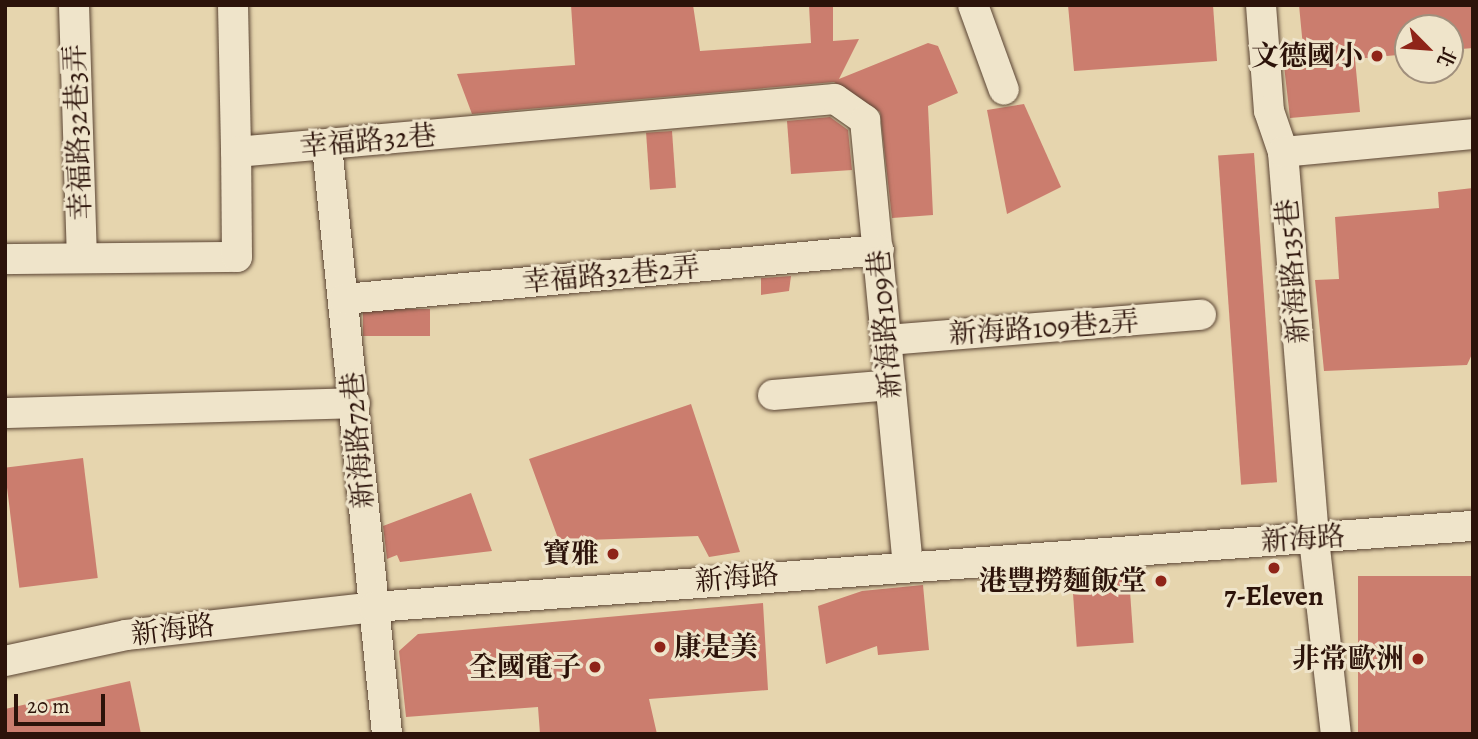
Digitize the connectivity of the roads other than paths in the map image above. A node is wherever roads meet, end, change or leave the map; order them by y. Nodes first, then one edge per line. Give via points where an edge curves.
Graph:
1 (74, 5) edge
2 (233, 5) edge
3 (972, 5) edge
4 (1261, 5) edge
5 (1004, 90) dead end
6 (835, 99) joint
7 (1473, 134) edge
8 (327, 146) junction
9 (236, 152) junction
10 (1283, 152) junction
11 (878, 250) junction
12 (82, 258) junction
13 (5, 259) edge
14 (344, 299) junction
15 (1201, 315) dead end
16 (887, 340) junction
17 (891, 385) junction
18 (774, 395) dead end
19 (355, 402) junction
20 (5, 413) edge
21 (1473, 526) edge
22 (1314, 539) junction
23 (908, 565) junction
24 (373, 607) junction
25 (5, 661) edge
26 (387, 734) edge
27 (1336, 734) edge

1 - 12 street, 幸福路32巷3弄
2 - 9 street
3 - 5 street
4 - 10 street, 新海路135巷 via 1269,111
6 - 8 street, 幸福路32巷
6 - 11 street, 新海路109巷 via 865,120
7 - 10 street
8 - 9 street, 幸福路32巷
8 - 14 street, 新海路72巷
9 - 12 street via 237,257
10 - 22 street, 新海路135巷
11 - 14 street, 幸福路32巷2弄
11 - 16 street, 新海路109巷
12 - 13 street
14 - 19 street, 新海路72巷
15 - 16 street, 新海路109巷2弄
16 - 17 street, 新海路109巷
17 - 18 street
17 - 23 street, 新海路109巷
19 - 20 street
19 - 24 street, 新海路72巷
21 - 22 street, 新海路
22 - 23 street, 新海路
22 - 27 street, 新海路135巷
23 - 24 street, 新海路
24 - 25 street, 新海路 via 126,635
24 - 26 street, 新海路72巷

